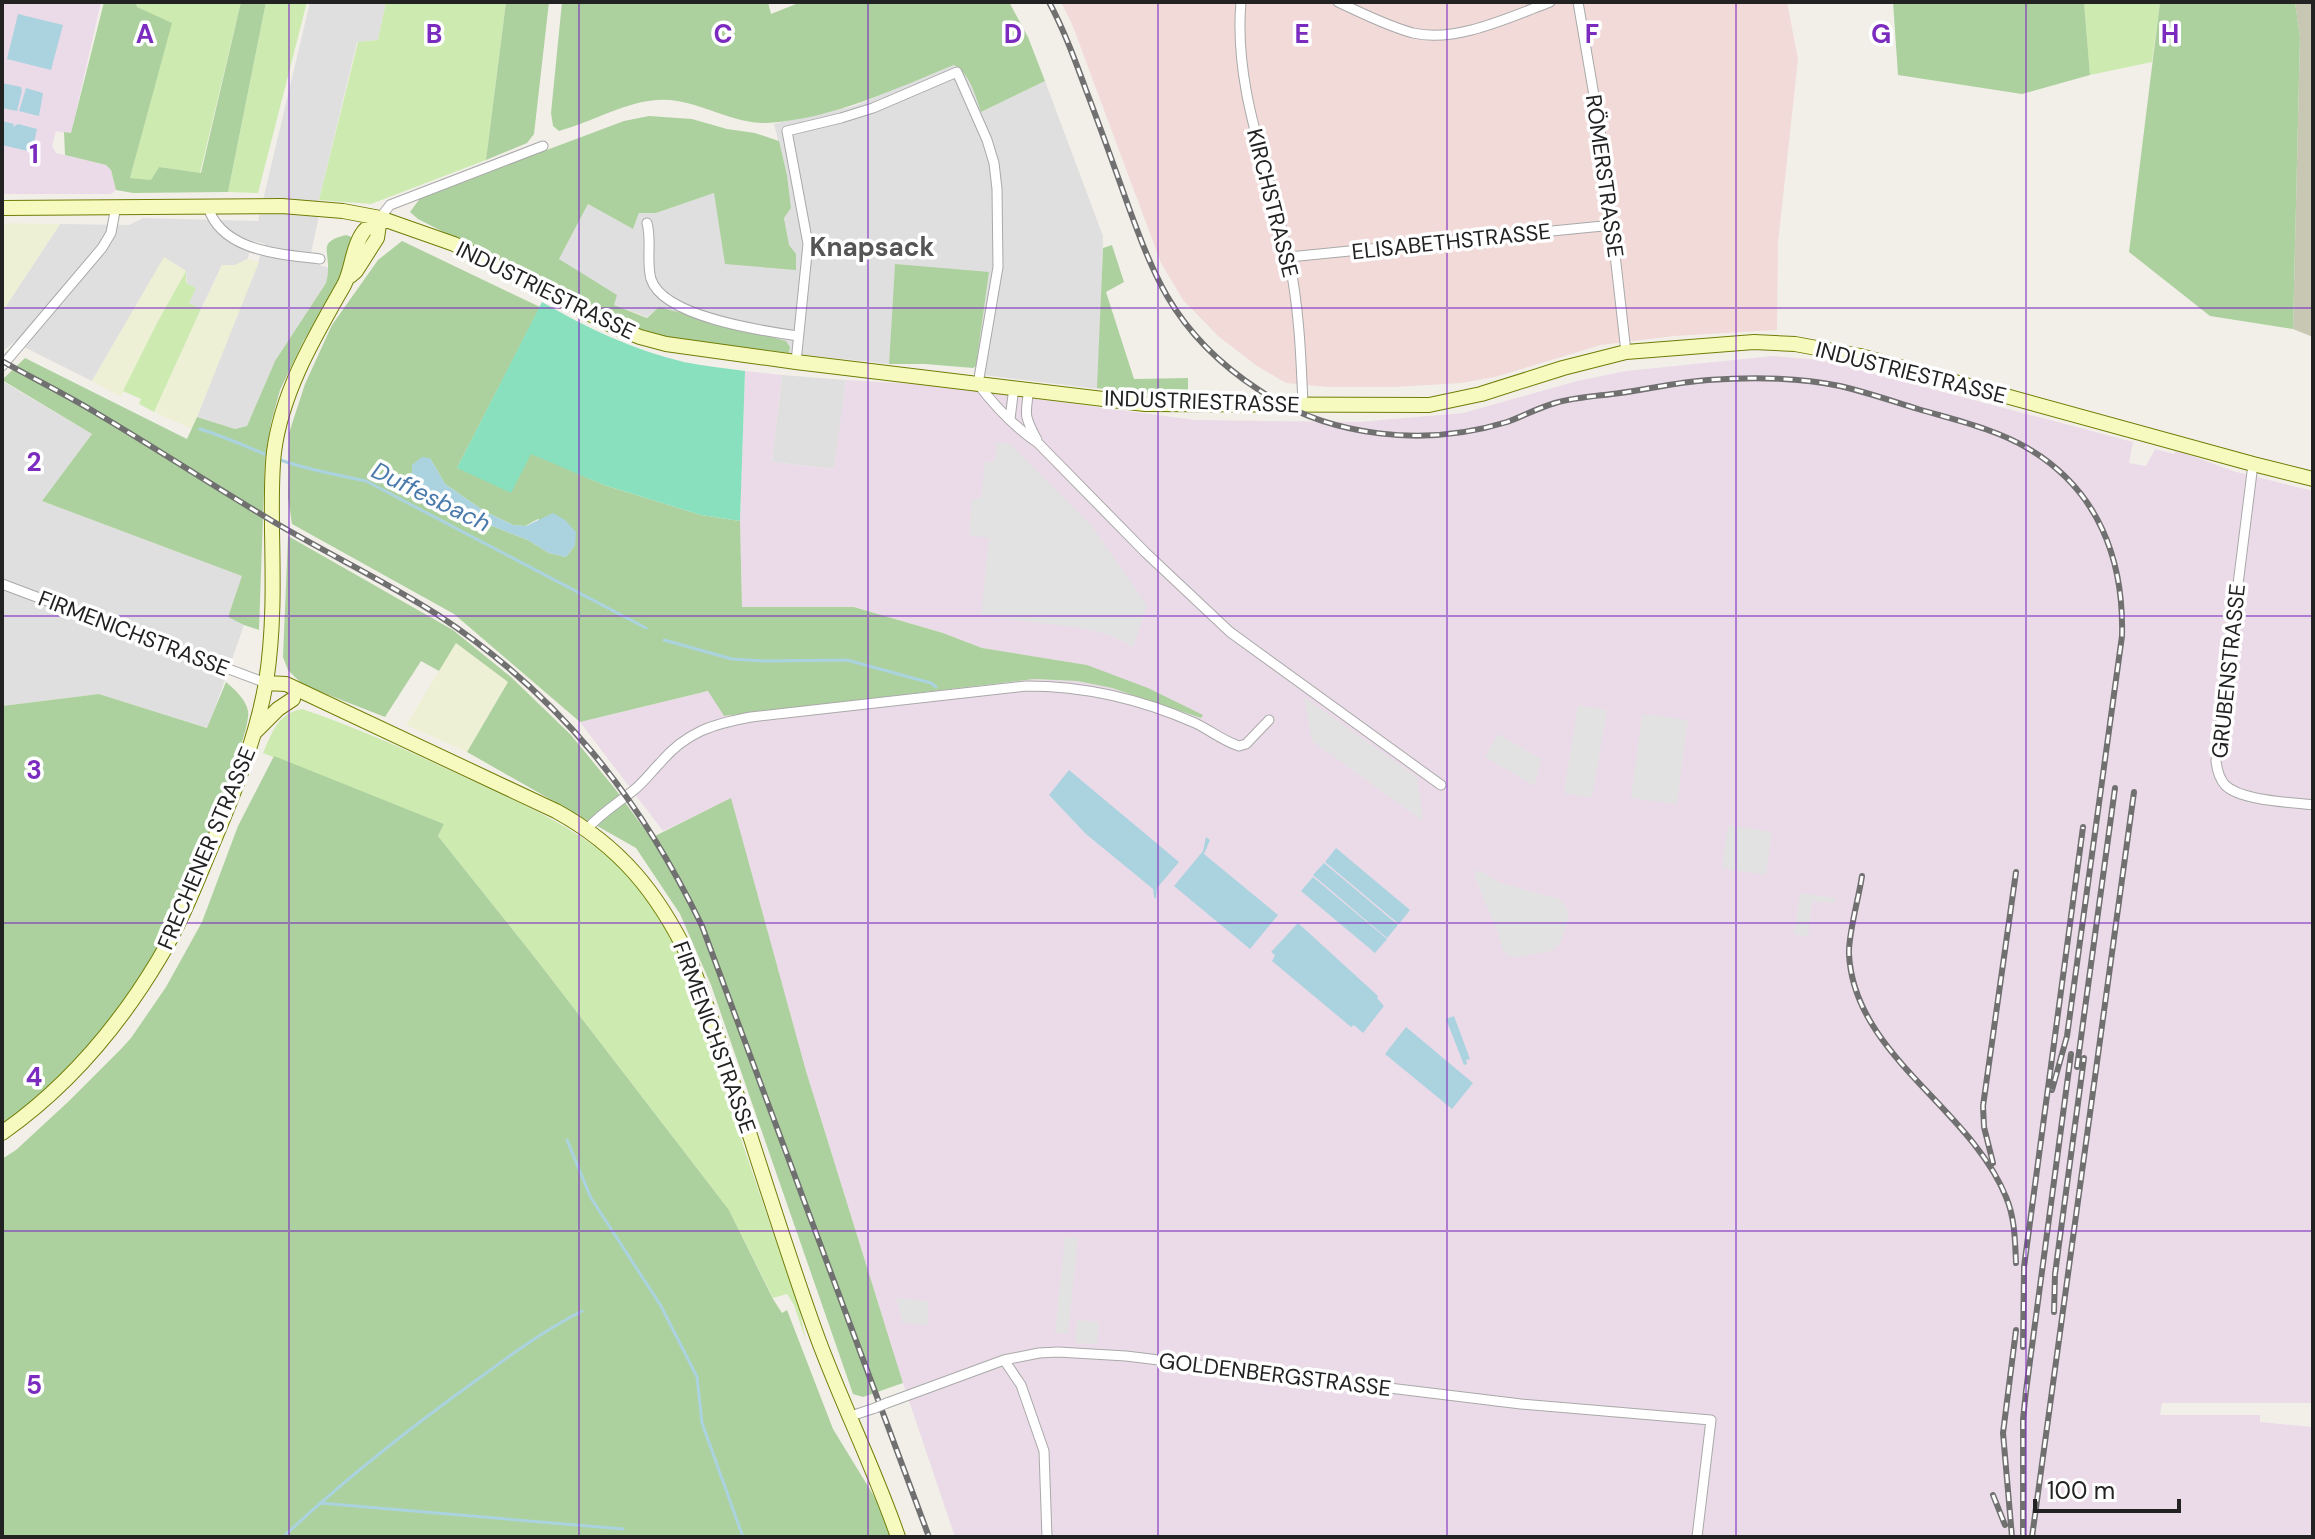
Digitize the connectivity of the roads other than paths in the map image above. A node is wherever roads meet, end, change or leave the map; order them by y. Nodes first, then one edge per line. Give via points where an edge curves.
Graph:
1 (1241, 2) edge
2 (1338, 2) edge
3 (1550, 2) edge
4 (1578, 2) edge
5 (543, 146) dead end
6 (116, 206) junction
7 (208, 207) junction
8 (2, 208) edge
9 (380, 218) junction
10 (647, 223) dead end
11 (1613, 225) junction
12 (1289, 257) junction
13 (320, 259) dead end
14 (798, 336) junction
15 (1626, 352) junction
16 (796, 362) junction
17 (2, 366) edge
18 (978, 384) junction
19 (1021, 388) junction
20 (1303, 405) junction
21 (1010, 419) junction
22 (1038, 443) junction
23 (2253, 464) junction
24 (2313, 479) edge
25 (2, 584) edge
26 (266, 683) junction
27 (293, 699) junction
28 (332, 706) junction
29 (1269, 720) dead end
30 (254, 734) junction
31 (1441, 785) dead end
32 (2313, 805) edge
33 (587, 829) junction
34 (2, 1133) edge
35 (1004, 1360) junction
36 (848, 1417) junction
37 (898, 1537) edge
38 (1047, 1537) edge
39 (1697, 1537) edge

1 - 12 street, KIRCHSTRASSE via 1248,106
2 - 3 street via 1390,26 1433,35 1498,22
4 - 11 street, RÖMERSTRASSE
5 - 9 street via 390,205
6 - 7 main road, INDUSTRIESTRASSE
6 - 8 main road, INDUSTRIESTRASSE
6 - 17 street via 102,248
7 - 9 main road, INDUSTRIESTRASSE via 282,206
7 - 13 street via 214,223 238,241
9 - 16 main road, INDUSTRIESTRASSE via 454,244 640,337
9 - 26 main road, FRECHENER STRASSE via 362,233 347,279 289,390 274,449
10 - 14 street via 651,278 667,299 717,320
11 - 12 street, ELISABETHSTRASSE
11 - 15 street, RÖMERSTRASSE
12 - 20 street, KIRCHSTRASSE via 1298,306
14 - 16 street
14 - 18 street via 808,244 787,131 873,108 957,72 987,140 997,189 998,267
15 - 20 main road, INDUSTRIESTRASSE via 1444,404
15 - 23 main road, INDUSTRIESTRASSE via 1795,344 1860,356
16 - 18 main road, INDUSTRIESTRASSE
18 - 19 main road, INDUSTRIESTRASSE
18 - 21 street
19 - 20 main road, INDUSTRIESTRASSE via 1145,404
19 - 21 street
19 - 22 street via 1026,422
21 - 22 street
22 - 31 street via 1230,632
23 - 24 main road, INDUSTRIESTRASSE
23 - 32 street, GRUBENSTRASSE via 2218,775 2241,795
25 - 26 street, FIRMENICHSTRASSE
26 - 27 main road, FIRMENICHSTRASSE
26 - 28 main road, FIRMENICHSTRASSE via 286,684
26 - 30 main road, FRECHENER STRASSE
27 - 28 main road, FIRMENICHSTRASSE
27 - 30 main road
28 - 33 main road, FIRMENICHSTRASSE
29 - 33 street via 1239,746 1139,702 1104,692 1040,686 751,717 700,730 681,742
30 - 34 main road, FRECHENER STRASSE via 202,869 147,979 84,1061
33 - 36 main road, FIRMENICHSTRASSE via 644,881 689,958
35 - 36 street, GOLDENBERGSTRASSE, bridge
35 - 38 street via 1021,1385 1044,1451
35 - 39 street, GOLDENBERGSTRASSE via 1039,1353 1094,1353 1521,1404 1711,1420
36 - 37 main road, FIRMENICHSTRASSE

